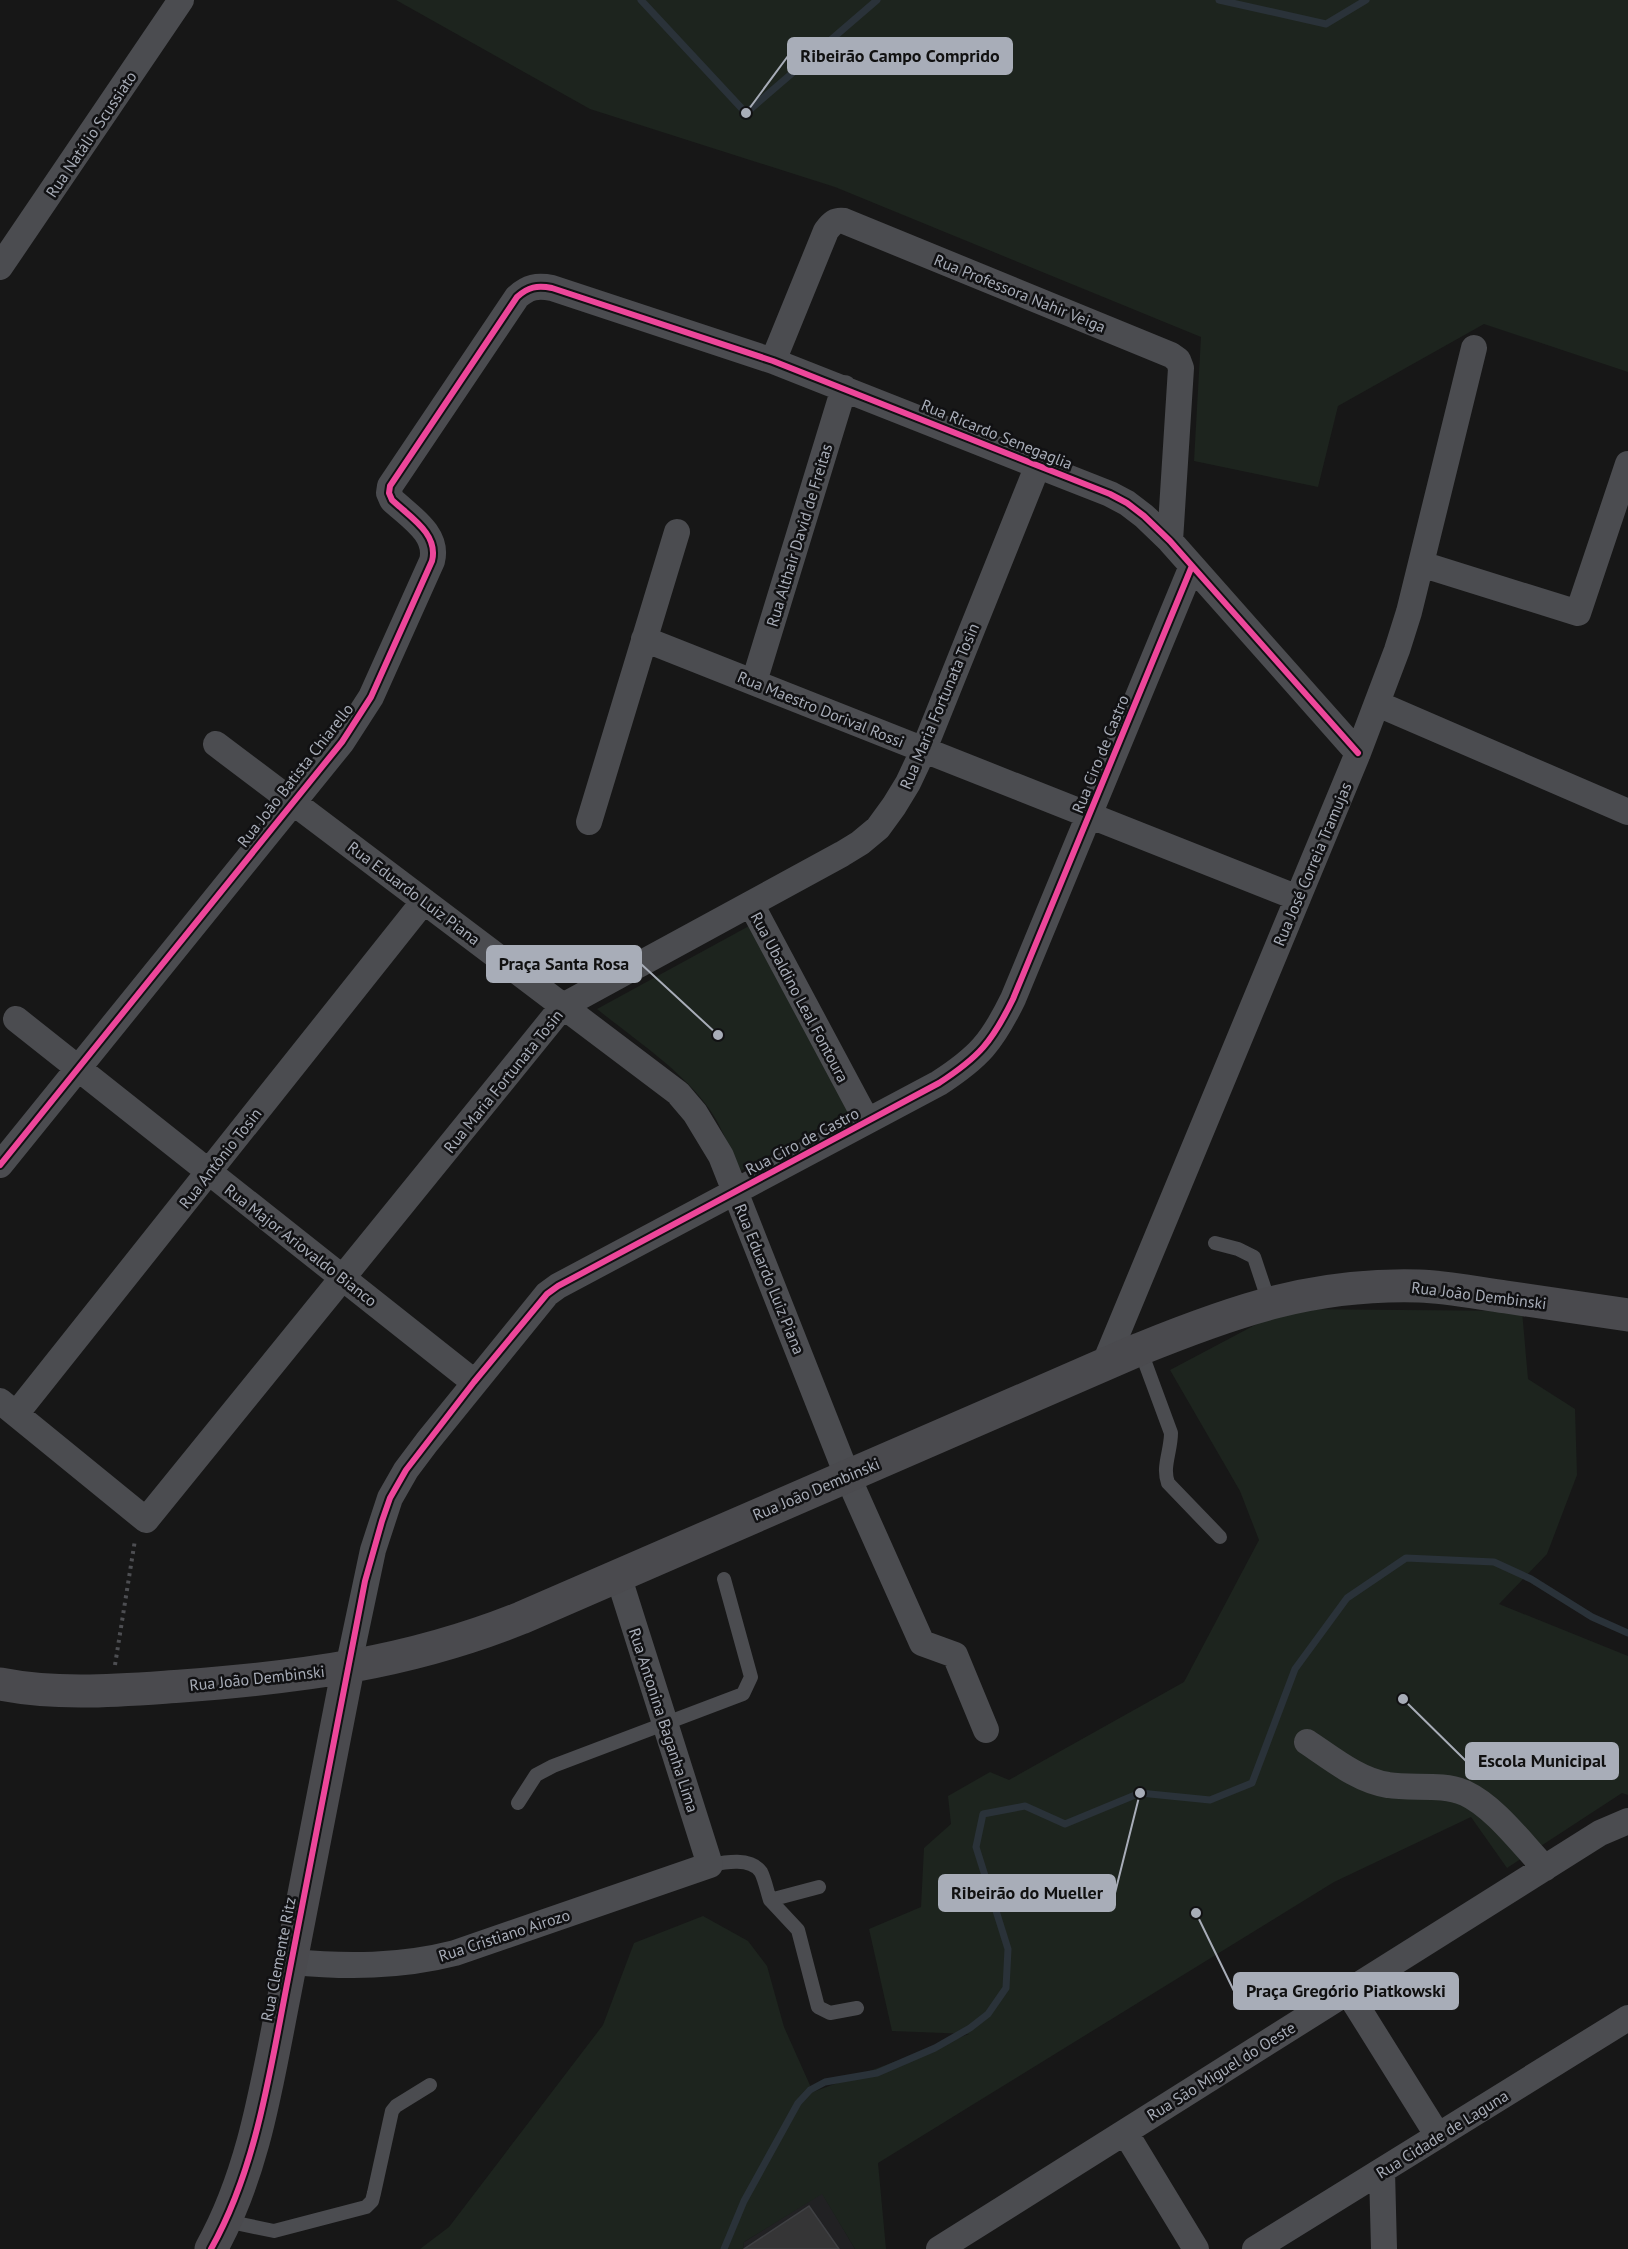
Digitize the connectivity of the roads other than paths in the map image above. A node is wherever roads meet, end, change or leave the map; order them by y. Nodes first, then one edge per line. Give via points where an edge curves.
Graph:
1 (181, 0) edge
2 (0, 267) edge
3 (532, 287) joint
4 (1474, 348) dead end
5 (773, 361) junction
6 (844, 388) junction
7 (1628, 464) edge
8 (1038, 465) junction
9 (677, 532) dead end
10 (1170, 541) junction
11 (1421, 564) junction
12 (1192, 566) junction
13 (644, 639) junction
14 (754, 682) junction
15 (1378, 704) junction
16 (216, 744) dead end
17 (924, 749) junction
18 (1358, 753) junction
19 (293, 802) junction
20 (1628, 812) edge
21 (1089, 815) junction
22 (589, 822) dead end
23 (1298, 898) junction
24 (424, 901) junction
25 (751, 904) junction
26 (563, 1006) junction
27 (16, 1019) dead end
28 (78, 1068) junction
29 (867, 1121) junction
30 (0, 1165) edge
31 (209, 1172) junction
32 (735, 1192) junction
33 (1215, 1243) dead end
34 (343, 1278) junction
35 (1269, 1302) junction
36 (1628, 1315) edge
37 (1140, 1349) junction
38 (1104, 1365) junction
39 (474, 1382) junction
40 (8, 1408) edge
41 (848, 1475) junction
42 (1220, 1538) dead end
43 (618, 1575) junction
44 (724, 1579) dead end
45 (348, 1668) junction
46 (0, 1684) edge
47 (665, 1722) junction
48 (986, 1730) dead end
49 (1307, 1742) dead end
50 (518, 1803) dead end
51 (1628, 1821) edge
52 (710, 1865) junction
53 (1545, 1868) junction
54 (819, 1887) dead end
55 (770, 1900) junction
56 (291, 1962) junction
57 (1348, 1992) junction
58 (857, 2008) dead end
59 (1628, 2018) edge
60 (430, 2085) dead end
61 (1125, 2132) junction
62 (1438, 2136) junction
63 (1382, 2170) junction
64 (226, 2221) junction
65 (211, 2249) edge
66 (939, 2249) edge
67 (1196, 2249) edge
68 (1255, 2249) edge
69 (1384, 2249) edge

1 - 2 street, Rua Natálio Scussiato
3 - 5 street, Rua Ricardo Senegaglia via 552,288
3 - 19 street, Rua João Batista Chiarello via 517,297 393,478 389,493 392,500 427,533 435,551 432,561 371,697
4 - 11 street, Rua José Correia Tramujas
5 - 6 street, Rua Ricardo Senegaglia
5 - 10 street, Rua Professora Nahir Veiga via 826,231 837,220 1171,355 1181,368
6 - 8 street, Rua Ricardo Senegaglia
6 - 14 street, Rua Althair David de Freitas
7 - 11 street via 1578,613
8 - 10 street, Rua Ricardo Senegaglia via 1127,503
8 - 17 street, Rua Maria Fortunata Tosin
9 - 13 street
10 - 12 street, Rua Ricardo Senegaglia
11 - 15 street, Rua José Correia Tramujas
12 - 18 street, Rua Ricardo Senegaglia
12 - 21 street, Rua Ciro de Castro
13 - 14 street, Rua Maestro Dorival Rossi
13 - 22 street
14 - 17 street, Rua Maestro Dorival Rossi
15 - 18 street, Rua José Correia Tramujas
15 - 20 street
16 - 19 street, Rua Eduardo Luiz Piana
17 - 21 street, Rua Maestro Dorival Rossi
17 - 25 street, Rua Maria Fortunata Tosin via 878,828 842,854
18 - 23 street, Rua José Correia Tramujas
19 - 24 street, Rua Eduardo Luiz Piana
19 - 28 street, Rua João Batista Chiarello
21 - 23 street, Rua Maestro Dorival Rossi
21 - 29 street, Rua Ciro de Castro via 1013,999 982,1051 939,1083
23 - 38 street, Rua José Correia Tramujas
24 - 26 street, Rua Eduardo Luiz Piana
24 - 31 street, Rua Antônio Tosin
25 - 26 street, Rua Maria Fortunata Tosin
25 - 29 street, Rua Ubaldino Leal Fontoura
26 - 32 street, Rua Eduardo Luiz Piana via 678,1093 710,1135
26 - 34 street, Rua Maria Fortunata Tosin
27 - 28 street, Rua Major Ariovaldo Bianco
28 - 30 street, Rua João Batista Chiarello
28 - 31 street, Rua Major Ariovaldo Bianco
29 - 32 street, Rua Ciro de Castro
31 - 34 street, Rua Major Ariovaldo Bianco
31 - 40 street, Rua Antônio Tosin
32 - 39 street, Rua Ciro de Castro via 547,1294
32 - 41 street, Rua Eduardo Luiz Piana
33 - 35 lane via 1254,1257
34 - 39 street, Rua Major Ariovaldo Bianco
34 - 40 street, Rua Maria Fortunata Tosin via 146,1520
35 - 36 main road, Rua João Dembinski via 1376,1286 1421,1286
35 - 37 main road, Rua João Dembinski
37 - 38 main road, Rua João Dembinski
37 - 42 lane via 1171,1433 1164,1473 1168,1483
38 - 41 main road, Rua João Dembinski
39 - 45 street, Rua Ciro de Castro via 406,1470 390,1498 373,1550
41 - 43 main road, Rua João Dembinski
41 - 48 street, Rua Eduardo Luiz Piana via 922,1644 954,1655
43 - 45 main road, Rua João Dembinski via 490,1630
43 - 47 street, Rua Antonina Baganha Lima
44 - 47 lane via 751,1677 748,1686 743,1694
45 - 46 main road, Rua João Dembinski via 111,1691
45 - 56 main road, Rua Clemente Ritz
47 - 50 lane via 536,1775
47 - 52 street, Rua Antonina Baganha Lima
49 - 53 street via 1370,1780 1385,1785 1462,1792 1479,1800
51 - 53 street, Rua São Miguel do Oeste via 1600,1833
52 - 55 lane via 728,1862 756,1867
52 - 56 street, Rua Cristiano Airozo via 429,1960 366,1966
53 - 57 street, Rua São Miguel do Oeste
54 - 55 lane
55 - 58 lane via 798,1930 819,2007 830,2013
56 - 64 main road, Rua Clemente Ritz via 254,2139
57 - 61 street, Rua São Miguel do Oeste
57 - 62 street
59 - 62 street, Rua Cidade de Laguna
60 - 64 lane via 393,2111 372,2201 366,2207 274,2231
61 - 66 street, Rua São Miguel do Oeste
61 - 67 street
62 - 63 street, Rua Cidade de Laguna
63 - 68 street, Rua Cidade de Laguna
63 - 69 street
64 - 65 main road, Rua Clemente Ritz

